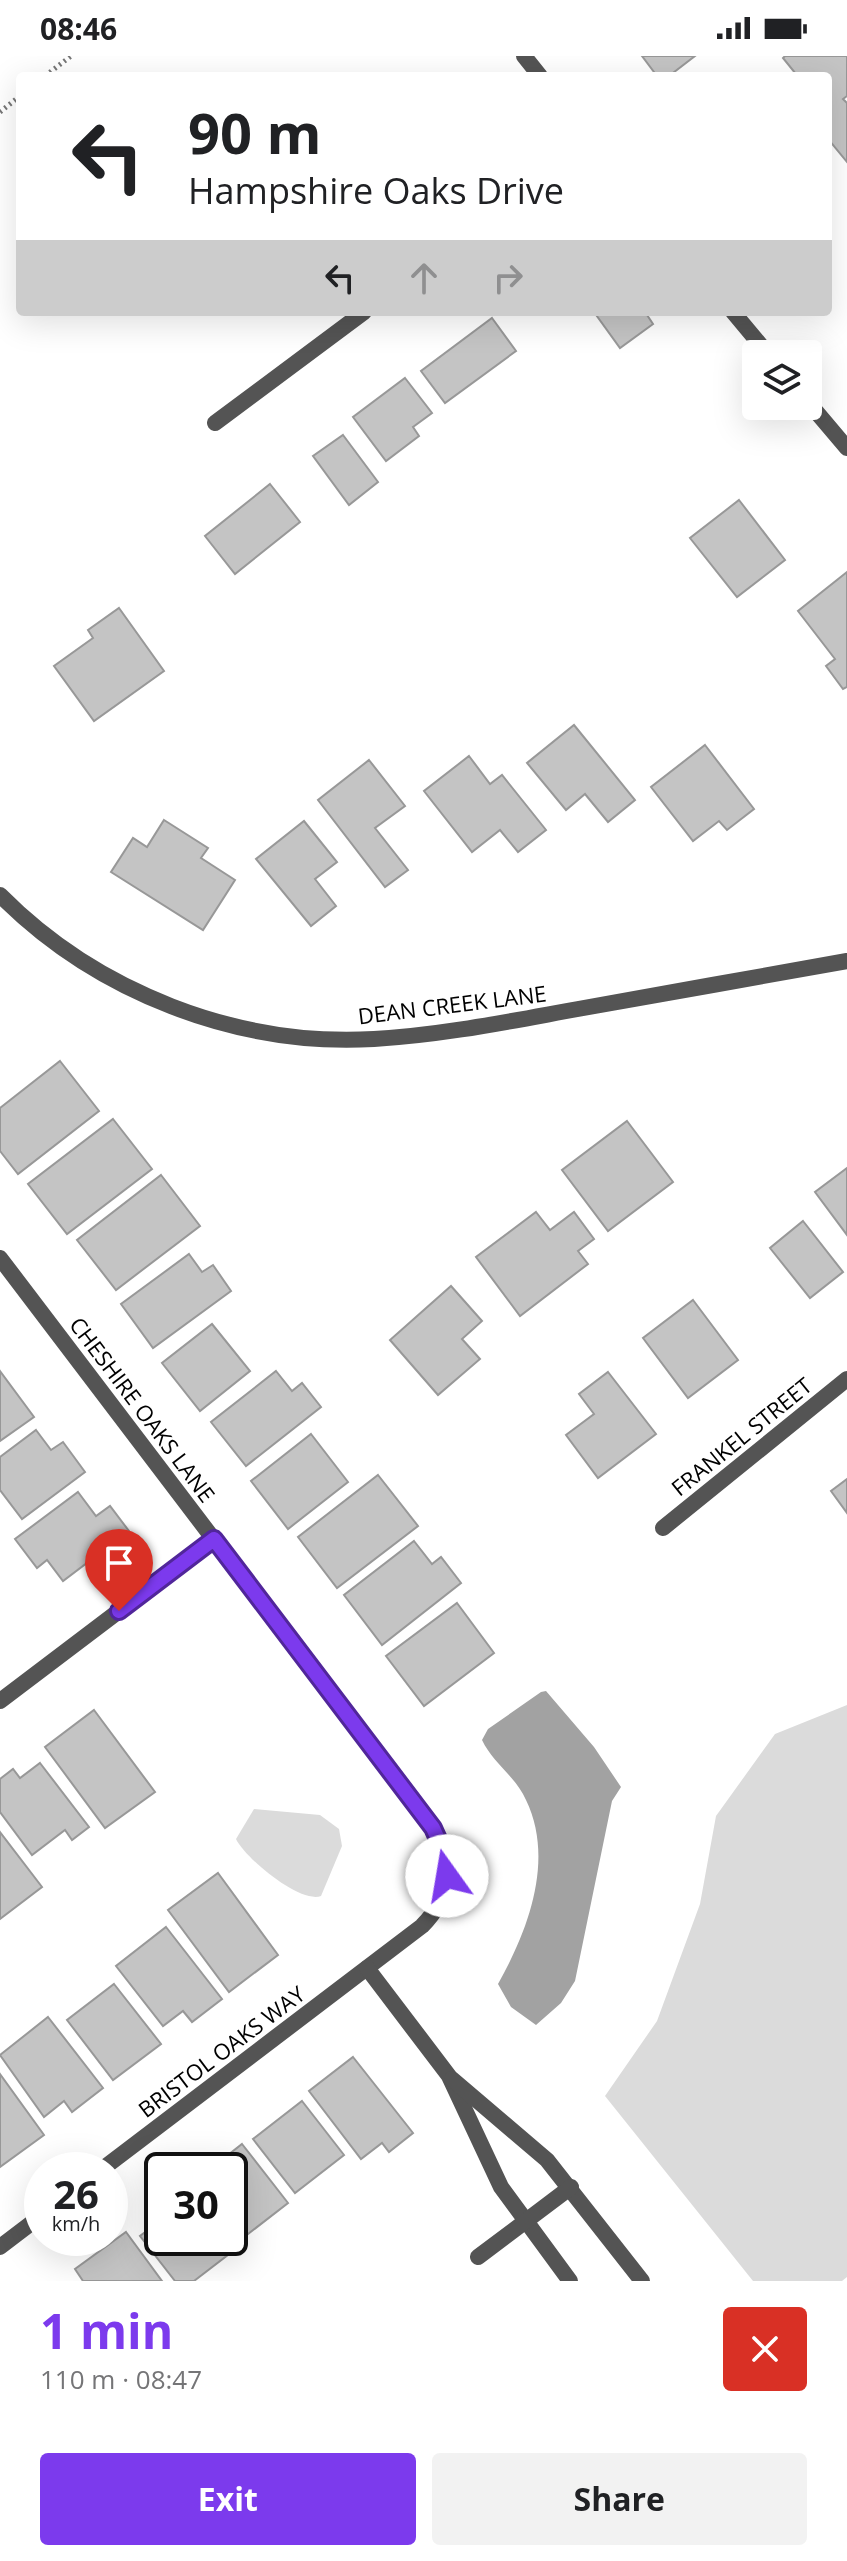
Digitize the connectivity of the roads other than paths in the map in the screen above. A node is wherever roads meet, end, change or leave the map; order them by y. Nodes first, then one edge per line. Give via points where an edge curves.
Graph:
1 (524, 56) edge
2 (537, 72) edge
3 (359, 316) edge
4 (736, 316) edge
5 (756, 340) edge
6 (822, 419) edge
7 (215, 423) dead end
8 (847, 448) edge
9 (0, 895) edge
10 (847, 961) edge
11 (0, 1258) edge
12 (847, 1379) edge
13 (663, 1528) dead end
14 (214, 1539) junction
15 (0, 1701) edge
16 (367, 1968) junction
17 (449, 2076) junction
18 (125, 2152) edge
19 (571, 2187) junction
20 (525, 2222) junction
21 (24, 2229) edge
22 (0, 2247) edge
23 (478, 2257) dead end
24 (570, 2281) edge
25 (642, 2281) edge

1 - 2 street
3 - 7 street
4 - 5 street
6 - 8 street
9 - 10 street, DEAN CREEK LANE via 70,952 147,996 243,1029 307,1038 442,1032
11 - 14 street, CHESHIRE OAKS LANE
12 - 13 street, FRANKEL STREET
14 - 15 street
14 - 16 street, CHESHIRE OAKS LANE via 433,1828 443,1849 446,1886 437,1908
16 - 17 street
16 - 18 street, BRISTOL OAKS WAY
17 - 19 street
17 - 20 street via 501,2187
19 - 20 street
19 - 25 street
20 - 23 street
20 - 24 street
21 - 22 street

